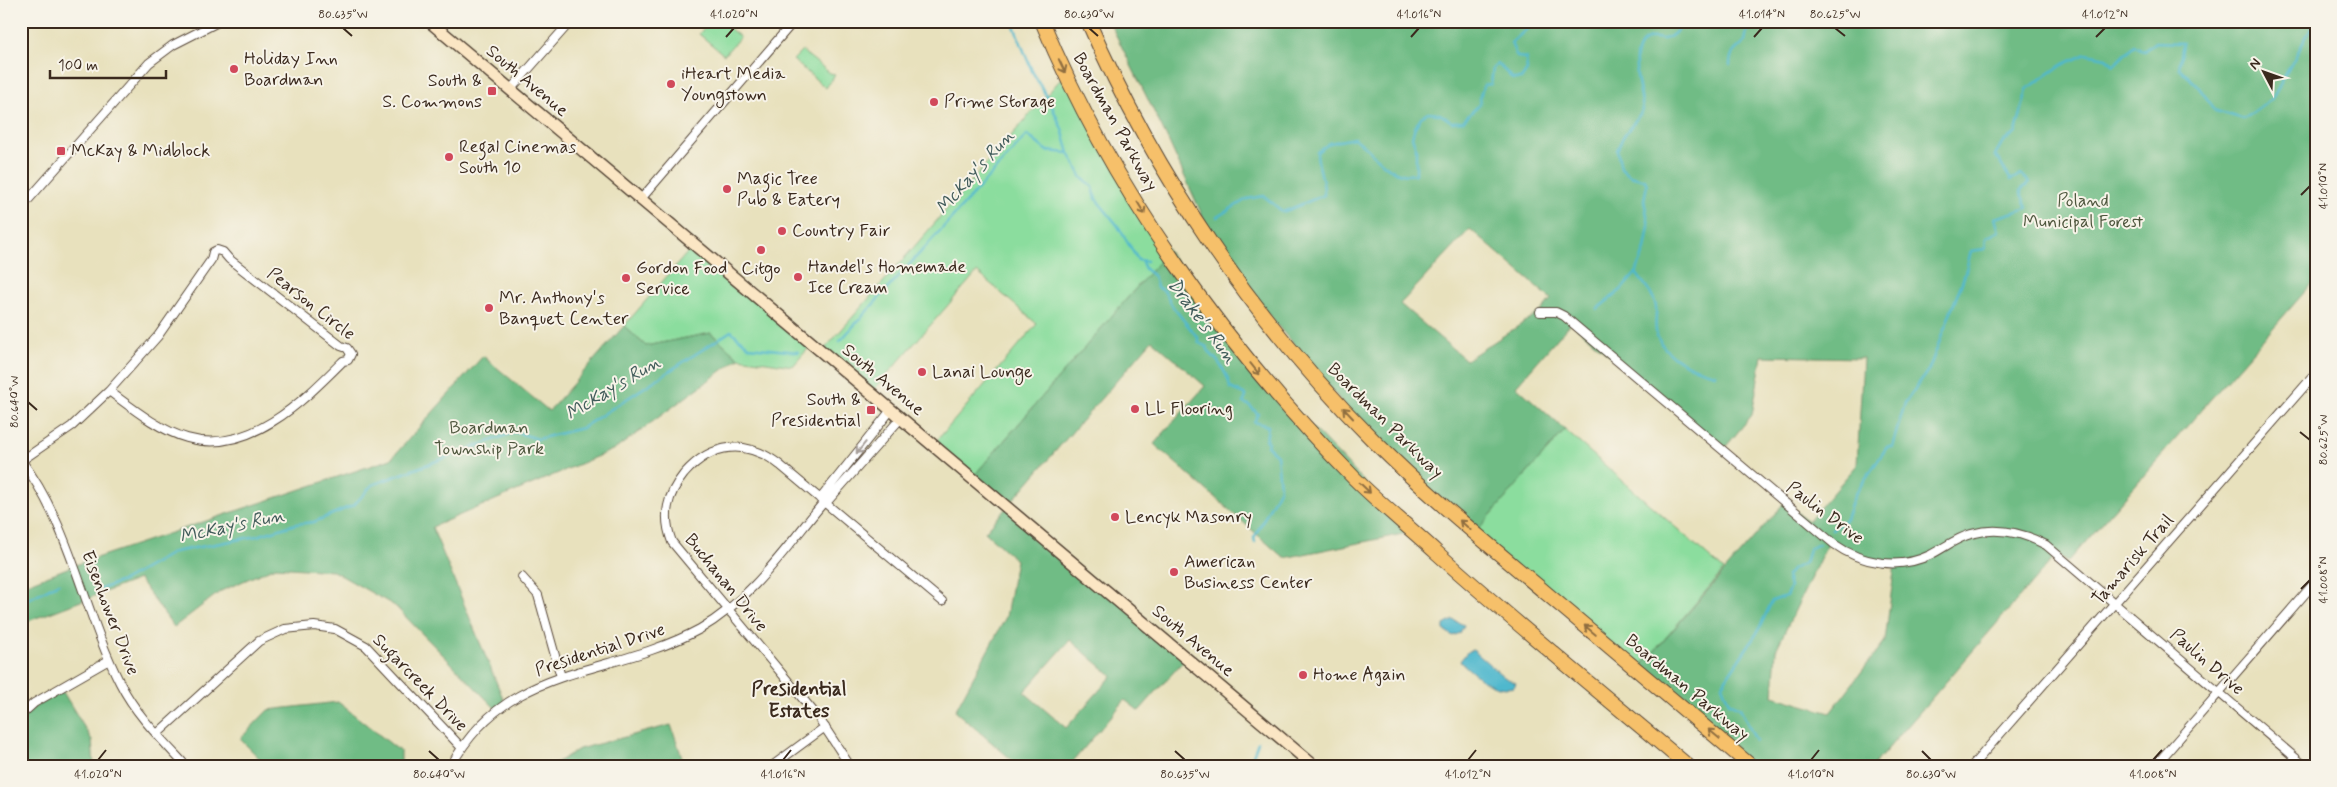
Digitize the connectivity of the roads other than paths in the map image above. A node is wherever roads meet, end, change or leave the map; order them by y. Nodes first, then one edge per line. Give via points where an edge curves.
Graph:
1 (220, 21) edge
2 (428, 21) edge
3 (571, 21) edge
4 (794, 21) edge
5 (1042, 21) edge
6 (1088, 21) edge
7 (510, 90) junction
8 (641, 199) junction
9 (21, 208) edge
10 (1540, 312) dead end
11 (2316, 373) edge
12 (109, 391) junction
13 (891, 410) junction
14 (901, 418) junction
15 (21, 460) edge
16 (823, 501) junction
17 (522, 577) dead end
18 (2316, 581) edge
19 (942, 601) dead end
20 (2115, 603) junction
21 (728, 610) junction
22 (110, 660) junction
23 (561, 677) junction
24 (2219, 692) junction
25 (21, 715) edge
26 (825, 727) junction
27 (157, 734) junction
28 (462, 748) junction
29 (186, 766) edge
30 (451, 766) edge
31 (772, 766) edge
32 (850, 766) edge
33 (1314, 766) edge
34 (1688, 766) edge
35 (1751, 766) edge
36 (1972, 766) edge
37 (2155, 766) edge
38 (2305, 766) edge

1 - 9 street via 173,45 149,63
2 - 7 main road, South Avenue
3 - 7 street
4 - 8 street
5 -> 34 highway, Boardman Parkway via 1092,123 1154,230 1192,288 1266,383 1380,503
35 -> 6 highway, Boardman Parkway via 1496,552 1413,478 1323,386 1256,306 1186,204 1146,137
7 - 8 main road, South Avenue
8 - 13 main road, South Avenue
10 - 20 street, Paulin Drive via 1564,316 1834,544 1854,556 1884,563 1908,562 1967,535 2004,530 2046,545
11 - 20 street, Tamarisk Trail
12 - 12 street, Pearson Circle via 158,336 217,250 351,354 286,414 256,430 222,441 199,441 177,435
12 - 15 street, Pearson Circle via 72,426
13 - 14 main road, South Avenue
13 -> 16 street, Presidential Drive
14 - 16 street, Presidential Drive
14 - 33 main road, South Avenue
15 - 22 street, Eisenhower Drive via 50,506 64,536
16 - 19 street, Buchanan Drive
16 - 21 street, Presidential Drive
16 - 21 street, Buchanan Drive via 772,458 752,449 730,447 717,450 699,460 683,476 667,504 665,518 668,531 679,552
17 - 23 street via 538,595
18 - 24 street
20 - 24 street, Paulin Drive
20 - 36 street, Tamarisk Trail
21 - 23 street, Presidential Drive via 701,628 652,651
21 - 26 street, Buchanan Drive
22 - 25 street via 34,703
22 - 27 street, Eisenhower Drive via 131,702
23 - 28 street, Presidential Drive via 532,687 505,704 480,725
24 - 37 street
24 - 38 street, Paulin Drive
26 - 31 street
26 - 32 street, Buchanan Drive
27 - 28 street, Sugarcreek Drive via 259,642 285,629 314,626 342,632 366,646
27 - 29 street, Eisenhower Drive
28 - 30 street, Presidential Drive

